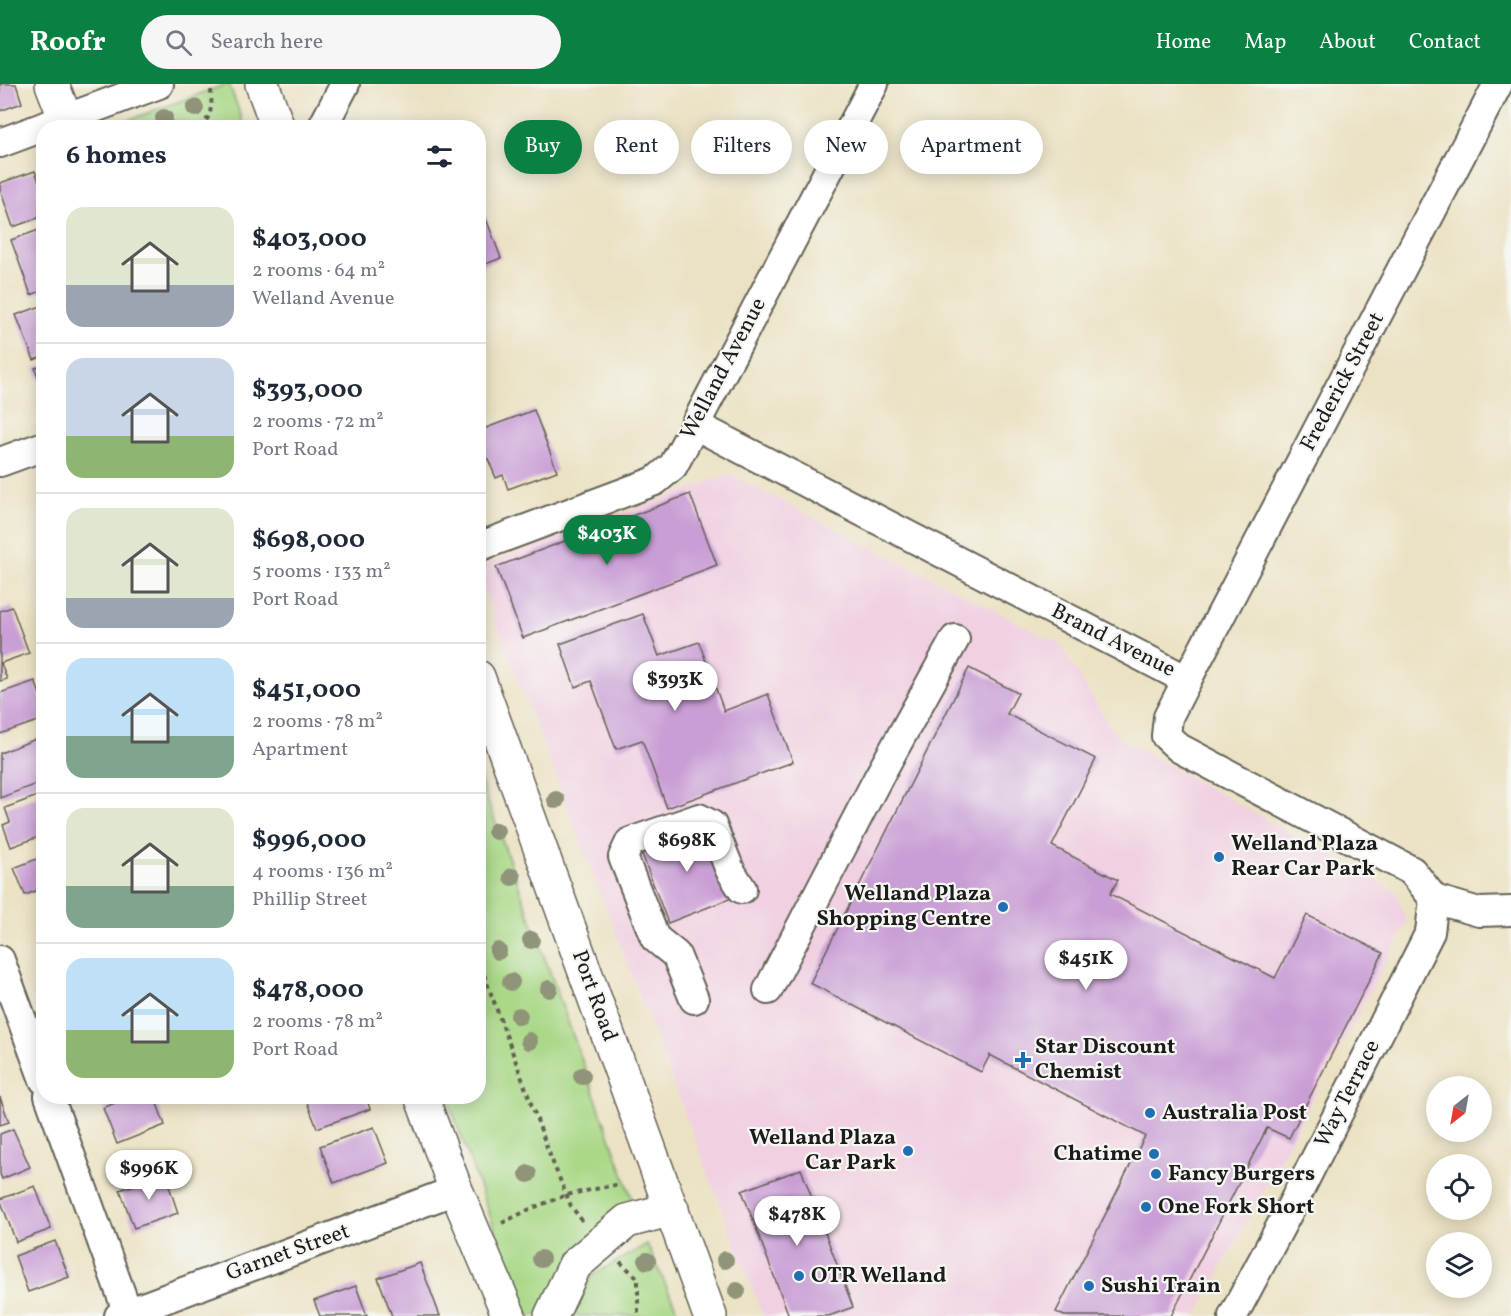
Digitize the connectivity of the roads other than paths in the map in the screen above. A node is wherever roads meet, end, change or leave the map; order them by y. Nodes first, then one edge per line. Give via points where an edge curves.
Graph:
1 (52, 84) edge
2 (159, 84) edge
3 (262, 84) edge
4 (345, 84) edge
5 (874, 84) edge
6 (1498, 84) edge
7 (67, 120) edge
8 (75, 120) edge
9 (275, 120) edge
10 (326, 120) edge
11 (36, 132) edge
12 (0, 142) edge
13 (695, 425) junction
14 (36, 449) edge
15 (0, 462) edge
16 (486, 544) edge
17 (955, 639) dead end
18 (1187, 680) junction
19 (486, 699) edge
20 (742, 889) dead end
21 (1434, 899) junction
22 (1511, 911) edge
23 (0, 960) edge
24 (768, 990) dead end
25 (694, 999) dead end
26 (36, 1058) edge
27 (52, 1104) edge
28 (424, 1104) edge
29 (456, 1190) junction
30 (672, 1209) junction
31 (125, 1315) edge
32 (509, 1316) edge
33 (551, 1316) edge
34 (710, 1316) edge
35 (1233, 1316) edge

1 - 7 highway
2 - 8 street
3 - 9 highway
4 - 10 street
5 - 13 street, Welland Avenue
6 - 18 street, Frederick Street
11 - 12 street
13 - 16 street, Welland Avenue via 673,466 655,481
13 - 18 street, Brand Avenue
14 - 15 street
17 - 24 street
18 - 21 street, Brand Avenue via 1168,717 1166,736 1179,748 1412,871
19 - 30 highway, Port Road
20 - 25 street via 712,825 699,818 630,842 623,857 655,938 676,955
21 - 22 street via 1479,912
21 - 35 street, Way Terrace via 1430,932
23 - 26 street
27 - 31 street
28 - 29 highway
29 - 31 street, Garnet Street
29 - 32 highway
30 - 33 highway via 627,1221 575,1264
30 - 34 highway, Port Road

